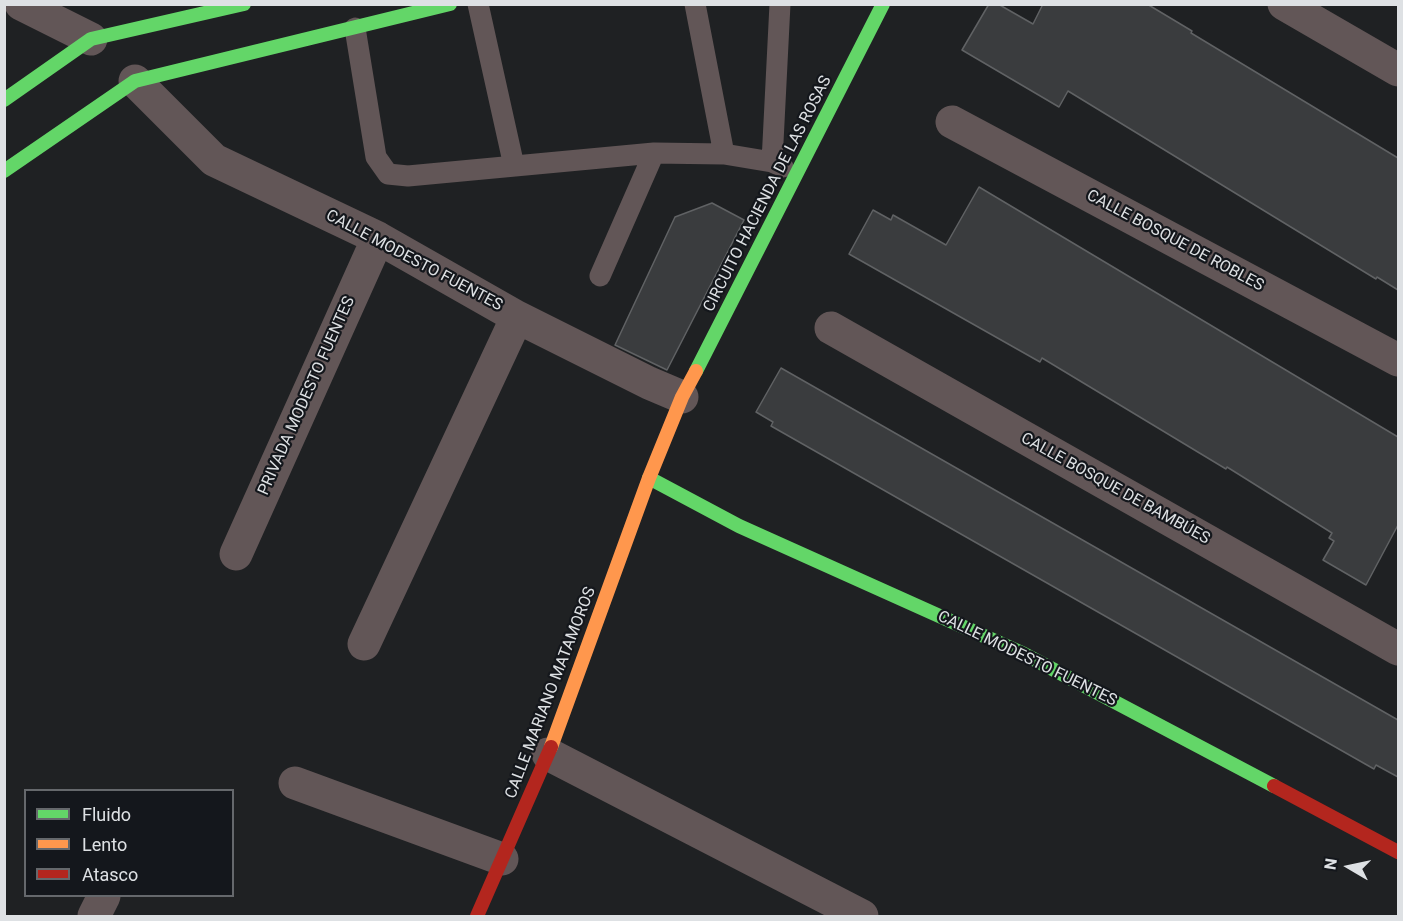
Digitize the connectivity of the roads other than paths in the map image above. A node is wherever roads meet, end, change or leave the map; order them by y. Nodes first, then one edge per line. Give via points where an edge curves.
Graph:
1 (21, 4) edge
2 (244, 4) edge
3 (450, 4) edge
4 (478, 4) edge
5 (695, 4) edge
6 (780, 4) edge
7 (883, 4) edge
8 (1284, 4) edge
9 (181, 12) edge
10 (355, 28) junction
11 (91, 39) junction
12 (1398, 70) edge
13 (135, 81) junction
14 (4, 100) edge
15 (952, 122) dead end
16 (654, 153) junction
17 (724, 154) junction
18 (772, 162) junction
19 (514, 166) junction
20 (4, 171) edge
21 (798, 173) junction
22 (378, 238) junction
23 (600, 276) dead end
24 (517, 317) junction
25 (831, 328) dead end
26 (1398, 360) edge
27 (682, 397) junction
28 (649, 478) junction
29 (236, 554) dead end
30 (364, 644) dead end
31 (1398, 648) edge
32 (548, 754) junction
33 (295, 783) dead end
34 (1398, 852) edge
35 (502, 860) junction
36 (104, 897) edge
37 (94, 916) edge
38 (477, 916) edge
39 (862, 916) edge

1 - 11 street
2 - 9 street
3 - 10 street
4 - 19 lane
5 - 17 lane
6 - 18 lane
7 - 21 street, CIRCUITO HACIENDA DE LAS ROSAS
8 - 12 street
9 - 11 street
10 - 13 street
10 - 19 lane via 376,157 388,174 408,176
11 - 14 street
13 - 20 street
13 - 22 street, CALLE MODESTO FUENTES via 214,160
15 - 26 street, CALLE BOSQUE DE ROBLES
16 - 17 lane
16 - 19 lane
16 - 23 lane
17 - 18 lane
18 - 21 lane
21 - 27 street, CIRCUITO HACIENDA DE LAS ROSAS
22 - 24 street, CALLE MODESTO FUENTES
22 - 29 street, PRIVADA MODESTO FUENTES
24 - 27 street, CALLE MODESTO FUENTES
24 - 30 street
25 - 31 street, CALLE BOSQUE DE BAMBÚES
27 - 28 street, CIRCUITO HACIENDA DE LAS ROSAS
28 - 32 street, CALLE MARIANO MATAMOROS
28 - 34 street, CALLE MODESTO FUENTES via 739,525 1024,654
32 - 35 street, CALLE MARIANO MATAMOROS
32 - 39 street
33 - 35 street
35 - 38 street, CALLE MARIANO MATAMOROS
36 - 37 street

